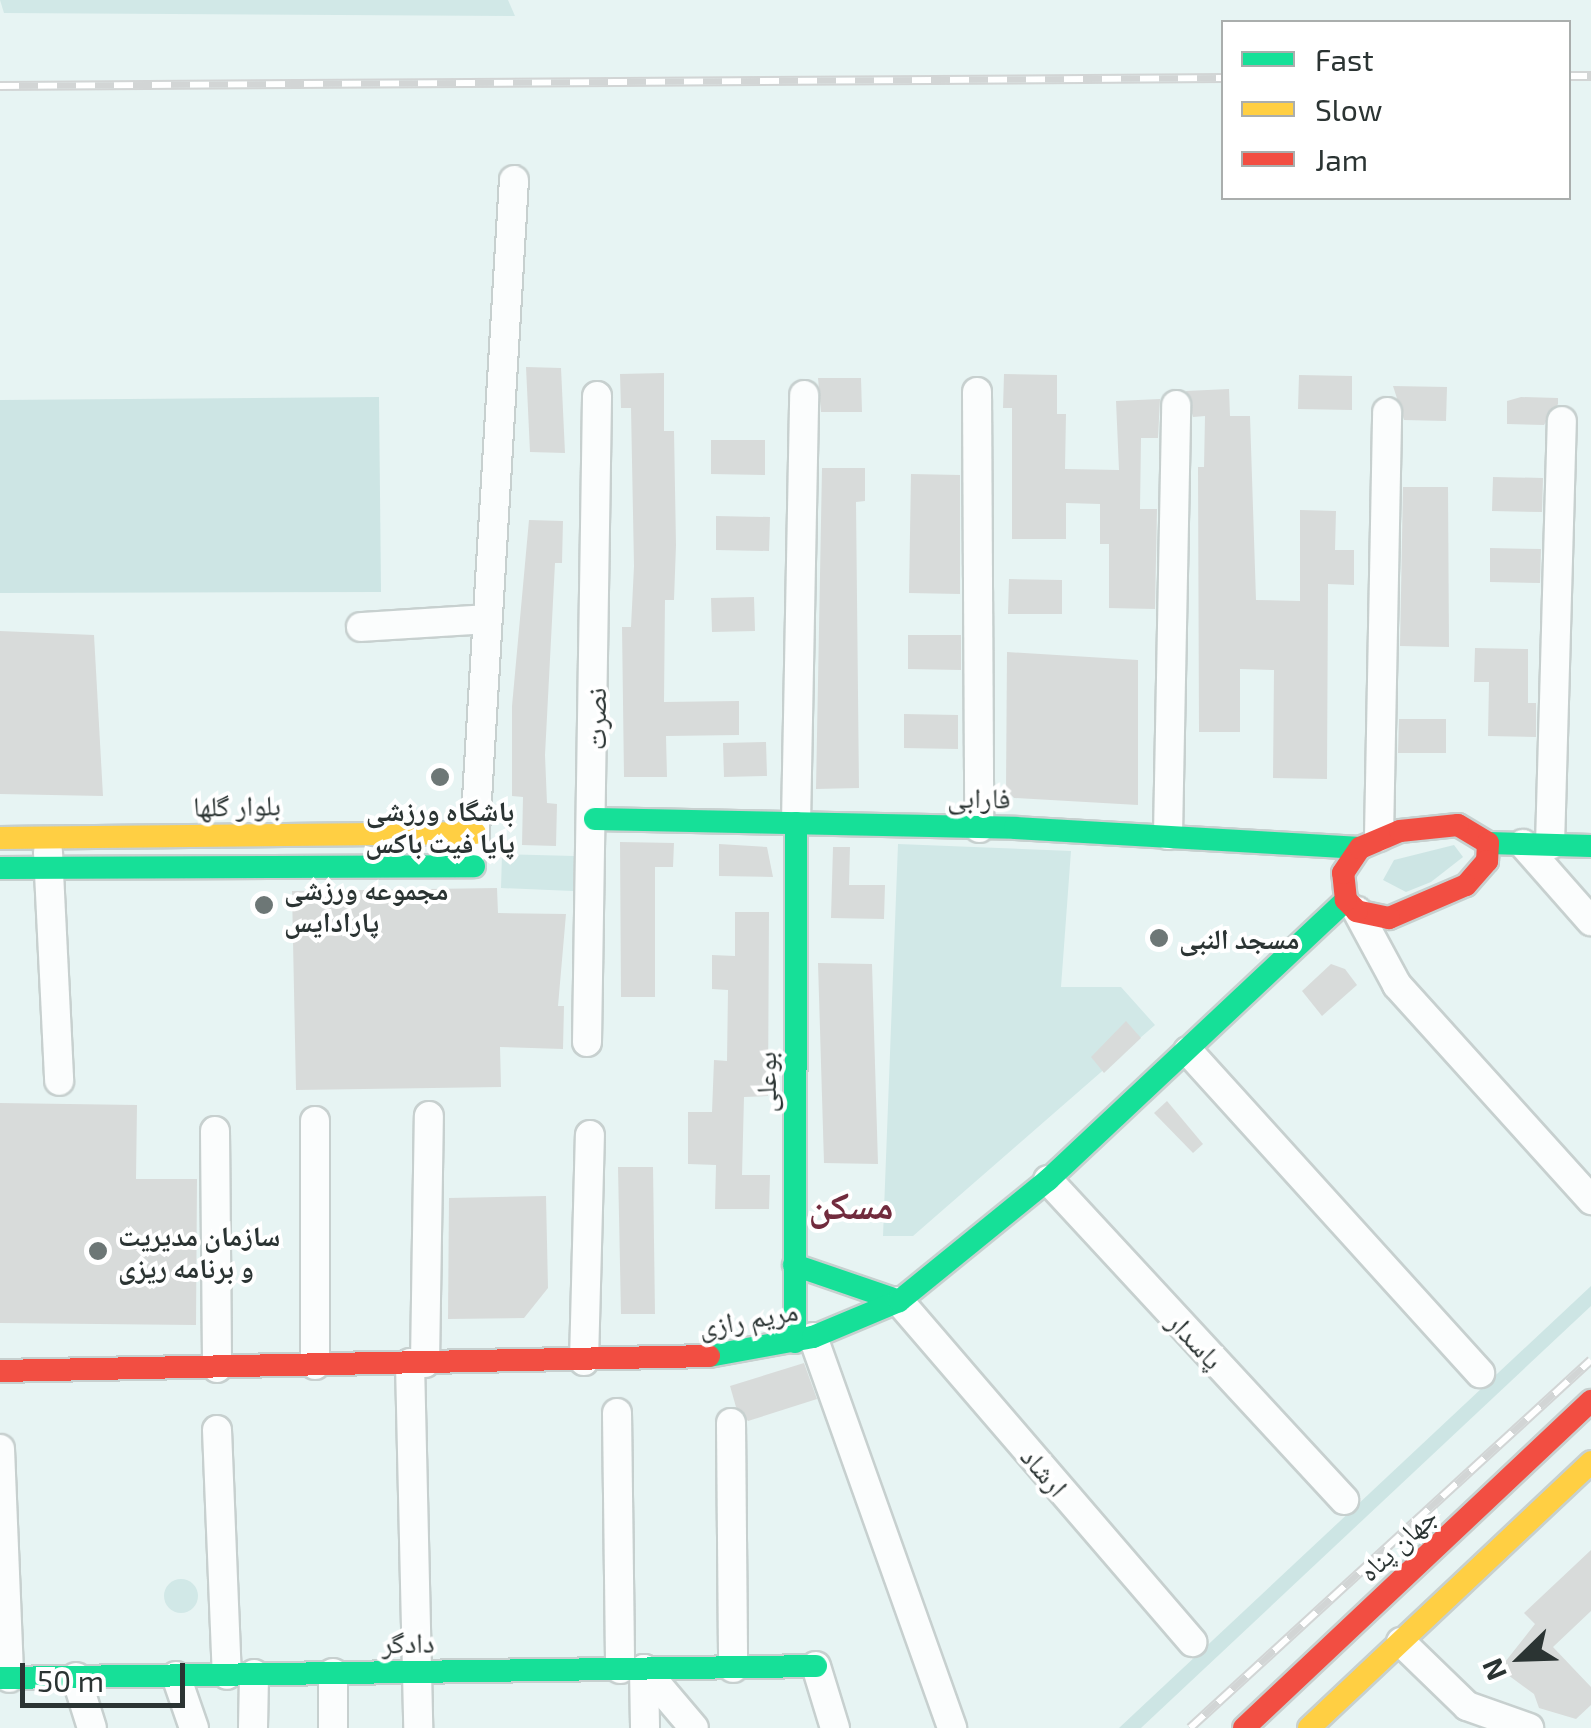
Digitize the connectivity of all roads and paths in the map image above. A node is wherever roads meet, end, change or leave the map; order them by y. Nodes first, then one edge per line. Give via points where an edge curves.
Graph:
1 (514, 180) dead end
2 (977, 392) dead end
3 (804, 395) dead end
4 (596, 396) dead end
5 (1176, 405) dead end
6 (1388, 412) dead end
7 (1562, 421) dead end
8 (487, 619) junction
9 (360, 627) dead end
10 (595, 818) junction
11 (796, 823) junction
12 (979, 828) junction
13 (475, 832) junction
14 (1168, 835) junction
15 (47, 837) junction
16 (0, 838) edge
17 (1370, 842) junction
18 (1488, 843) junction
19 (1536, 844) junction
20 (1591, 846) edge
21 (474, 866) joint
22 (0, 868) edge
23 (48, 868) junction
24 (1351, 906) junction
25 (1591, 920) edge
26 (587, 1042) dead end
27 (1188, 1051) junction
28 (59, 1080) dead end
29 (430, 1116) dead end
30 (314, 1121) dead end
31 (215, 1132) dead end
32 (590, 1135) dead end
33 (1048, 1180) junction
34 (1591, 1200) edge
35 (794, 1265) junction
36 (899, 1300) junction
37 (804, 1340) junction
38 (584, 1361) junction
39 (417, 1363) junction
40 (315, 1365) junction
41 (216, 1368) junction
42 (0, 1371) edge
43 (1480, 1373) dead end
44 (1591, 1401) edge
45 (618, 1413) dead end
46 (731, 1423) dead end
47 (216, 1430) dead end
48 (0, 1449) edge
49 (1591, 1462) edge
50 (1344, 1500) dead end
51 (1192, 1642) dead end
52 (1400, 1642) junction
53 (816, 1666) joint
54 (732, 1668) junction
55 (632, 1669) junction
56 (418, 1672) junction
57 (333, 1673) junction
58 (240, 1675) junction
59 (176, 1676) junction
60 (76, 1677) junction
61 (5, 1678) edge
62 (1463, 1717) edge
63 (92, 1728) edge
64 (194, 1728) edge
65 (253, 1728) edge
66 (333, 1728) edge
67 (418, 1728) edge
68 (645, 1728) edge
69 (694, 1728) edge
70 (835, 1728) edge
71 (952, 1728) edge
72 (1244, 1728) edge
73 (1310, 1728) edge
74 (1529, 1728) edge

1 - 8 street
2 - 12 street
3 - 11 street
4 - 10 street, نصرت
5 - 14 street
6 - 17 street
7 - 19 street
8 - 9 street
8 - 13 street
10 - 11 street, فارابی
10 - 26 street, نصرت
11 - 12 street, فارابی
11 - 35 street, بوعلی
12 - 14 street, فارابی
13 - 15 street, بلوار گلها
13 - 21 street
14 - 17 street, فارابی
15 - 16 street, بلوار گلها
15 - 23 street
17 - 18 street, فارابی via 1458,825 1477,830
17 - 24 street via 1343,873
18 - 19 street
18 - 24 street via 1480,874 1435,902 1390,918
19 - 20 street
19 - 25 street
21 - 23 street
22 - 23 street
23 - 28 street
24 - 27 street, مریم رازی
24 - 34 street via 1396,986
27 - 33 street, مریم رازی
27 - 43 street
29 - 39 street
30 - 40 street
31 - 41 street
32 - 38 street
33 - 36 street, مریم رازی
33 - 50 street, پاسدار
35 - 36 street
35 - 37 street, بوعلی
36 - 37 street, مریم رازی
36 - 51 street, ارشاد
37 - 38 street, مریم رازی via 689,1360
37 - 71 street
38 - 39 street, مریم رازی
39 - 40 street, مریم رازی
39 - 56 street
40 - 41 street, مریم رازی
41 - 42 street, مریم رازی
44 - 72 street, جهان پناه
45 - 55 street
46 - 54 street
47 - 58 street
48 - 61 street
49 - 52 street
52 - 62 street
52 - 73 street
53 - 54 street, دادگر
53 - 70 street
54 - 55 street, دادگر
55 - 56 street, دادگر
55 - 68 street
55 - 69 street
56 - 57 street, دادگر
56 - 67 street
57 - 58 street, دادگر
57 - 66 street
58 - 59 street, دادگر
58 - 65 street
59 - 60 street, دادگر
59 - 64 street
60 - 61 street, دادگر
60 - 63 street
62 - 74 street

